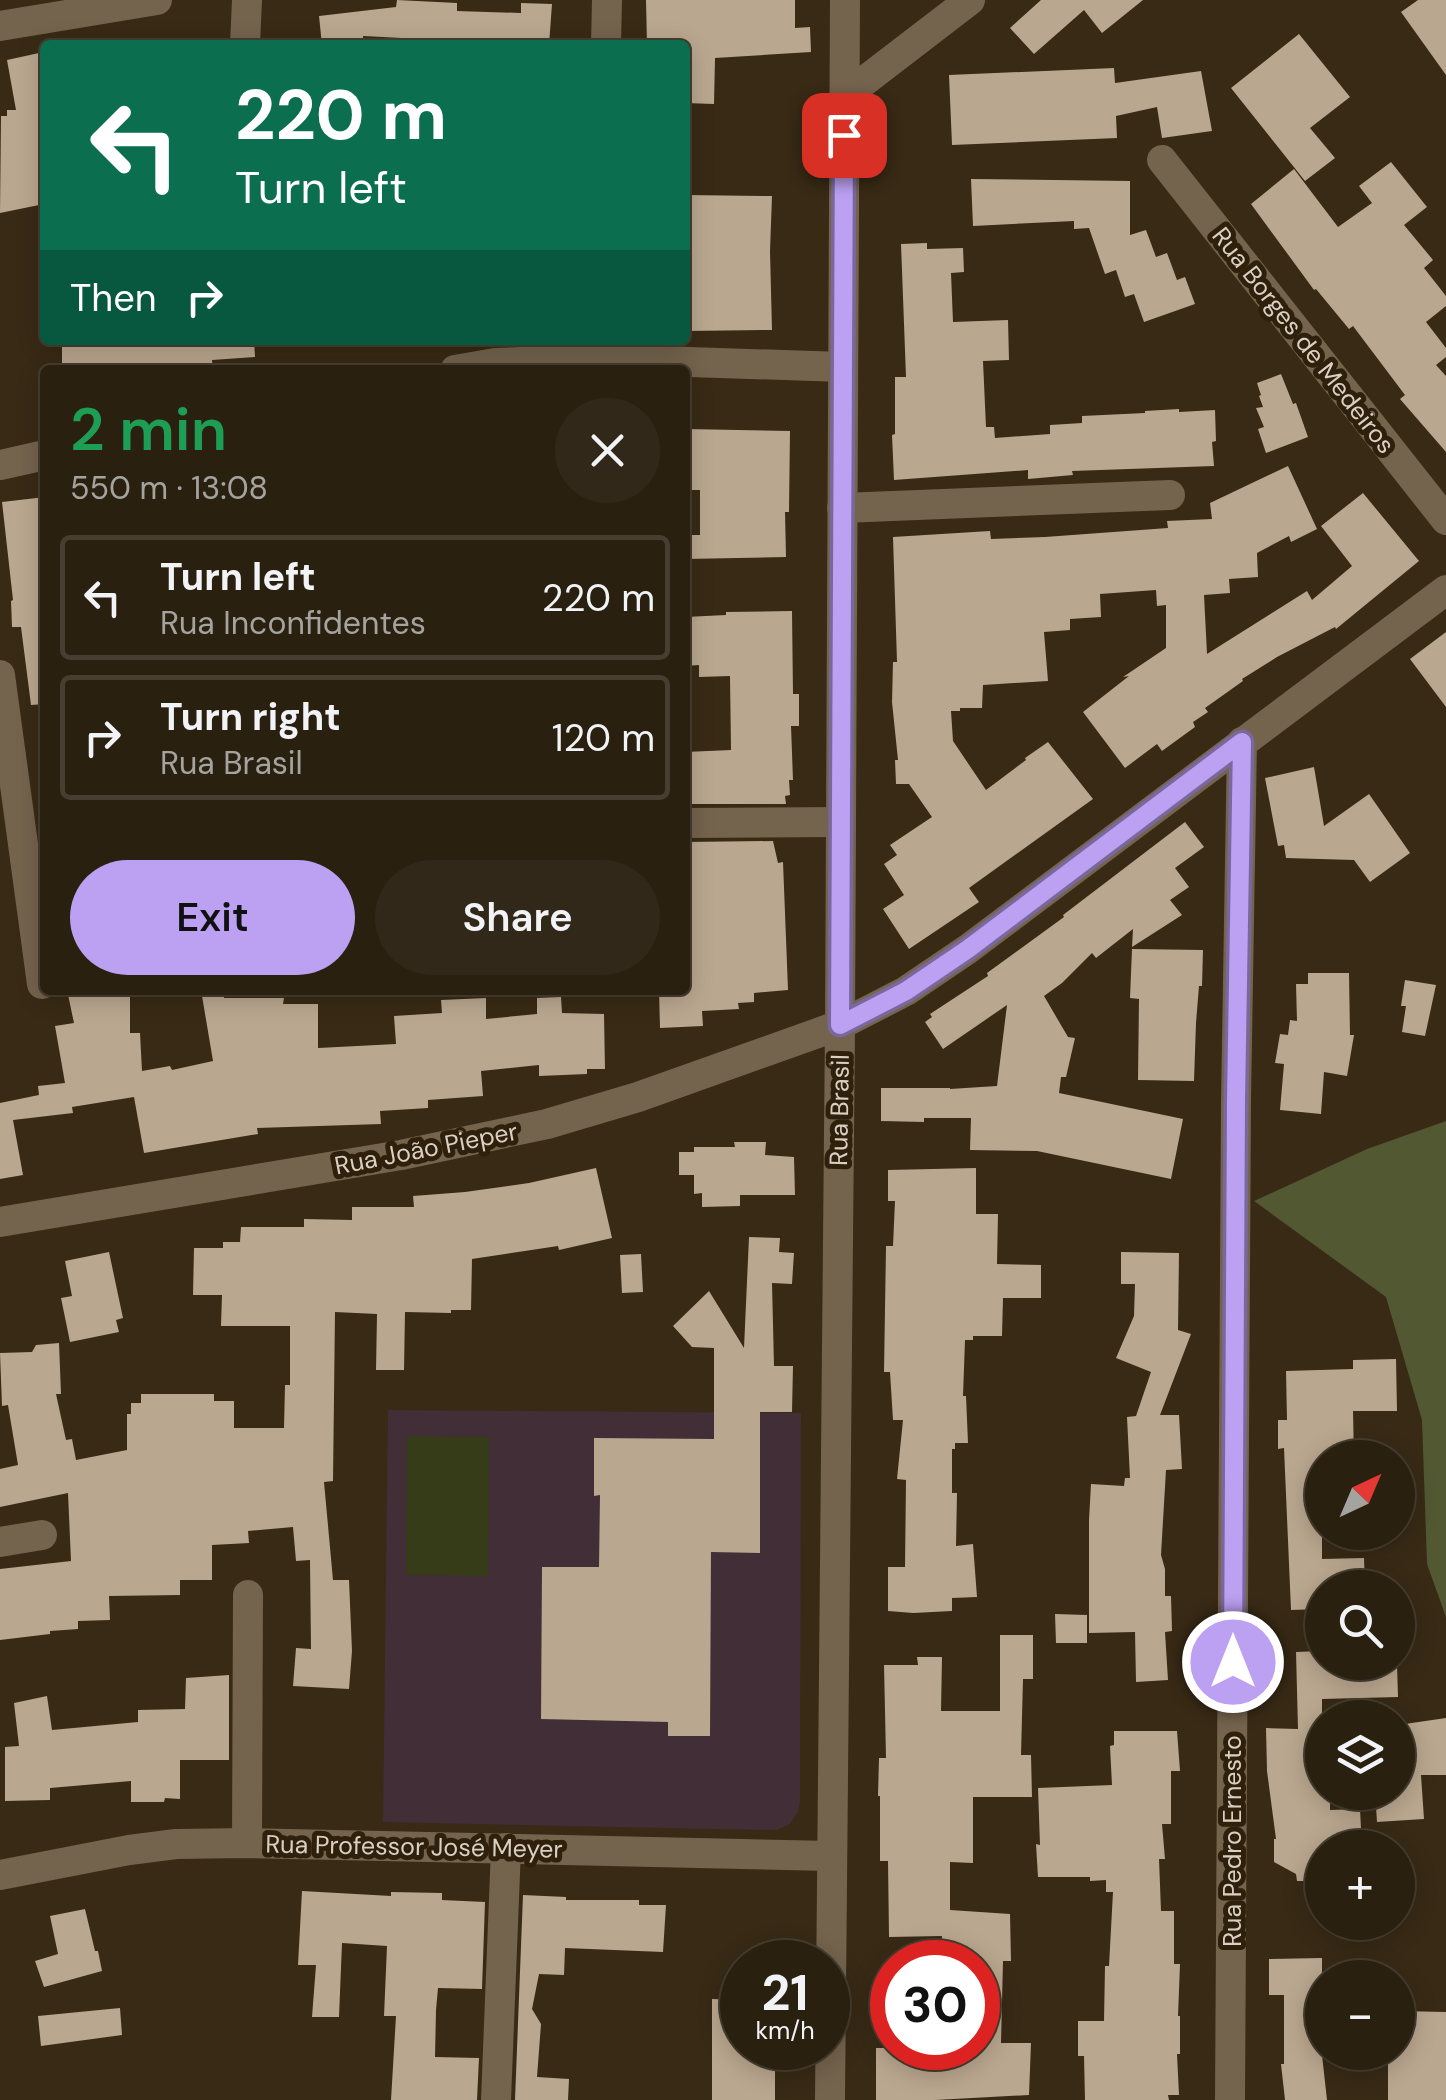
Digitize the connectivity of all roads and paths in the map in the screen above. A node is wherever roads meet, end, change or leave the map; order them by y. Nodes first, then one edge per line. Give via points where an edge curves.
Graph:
1 (158, 0) edge
2 (246, 0) edge
3 (607, 0) edge
4 (845, 0) edge
5 (970, 0) edge
6 (0, 26) edge
7 (246, 40) edge
8 (606, 40) edge
9 (844, 96) junction
10 (1162, 160) dead end
11 (600, 350) edge
12 (484, 365) edge
13 (843, 367) junction
14 (40, 457) edge
15 (0, 465) edge
16 (1170, 495) dead end
17 (842, 508) junction
18 (1446, 520) edge
19 (1446, 590) edge
20 (0, 675) edge
21 (1242, 742) junction
22 (841, 822) junction
23 (690, 823) edge
24 (40, 969) edge
25 (840, 1025) junction
26 (0, 1222) edge
27 (42, 1535) dead end
28 (0, 1542) edge
29 (248, 1595) dead end
30 (248, 1843) junction
31 (506, 1848) junction
32 (831, 1856) junction
33 (0, 1875) edge
34 (496, 2100) edge
35 (830, 2100) edge
36 (1230, 2100) edge

1 - 6 street
2 - 7 street
3 - 8 street
4 - 9 street, Rua Brasil
5 - 9 street
9 - 13 street, Rua Brasil
10 - 18 street, Rua Borges de Medeiros
11 - 12 street
11 - 13 street
13 - 17 street, Rua Brasil
14 - 15 street
16 - 17 street
17 - 22 street, Rua Brasil
19 - 21 street, Rua João Pieper
20 - 24 street
21 - 25 street, Rua João Pieper via 968,949
21 - 36 street, Rua Pedro Ernesto
22 - 23 street
22 - 25 street, Rua Brasil
25 - 26 street, Rua João Pieper via 530,1128
25 - 32 street, Rua Brasil
27 - 28 street
29 - 30 street
30 - 31 street, Rua Professor José Meyer
30 - 33 street, Rua Professor José Meyer via 129,1850
31 - 32 street, Rua Professor José Meyer
31 - 34 street
32 - 35 street, Rua Brasil

